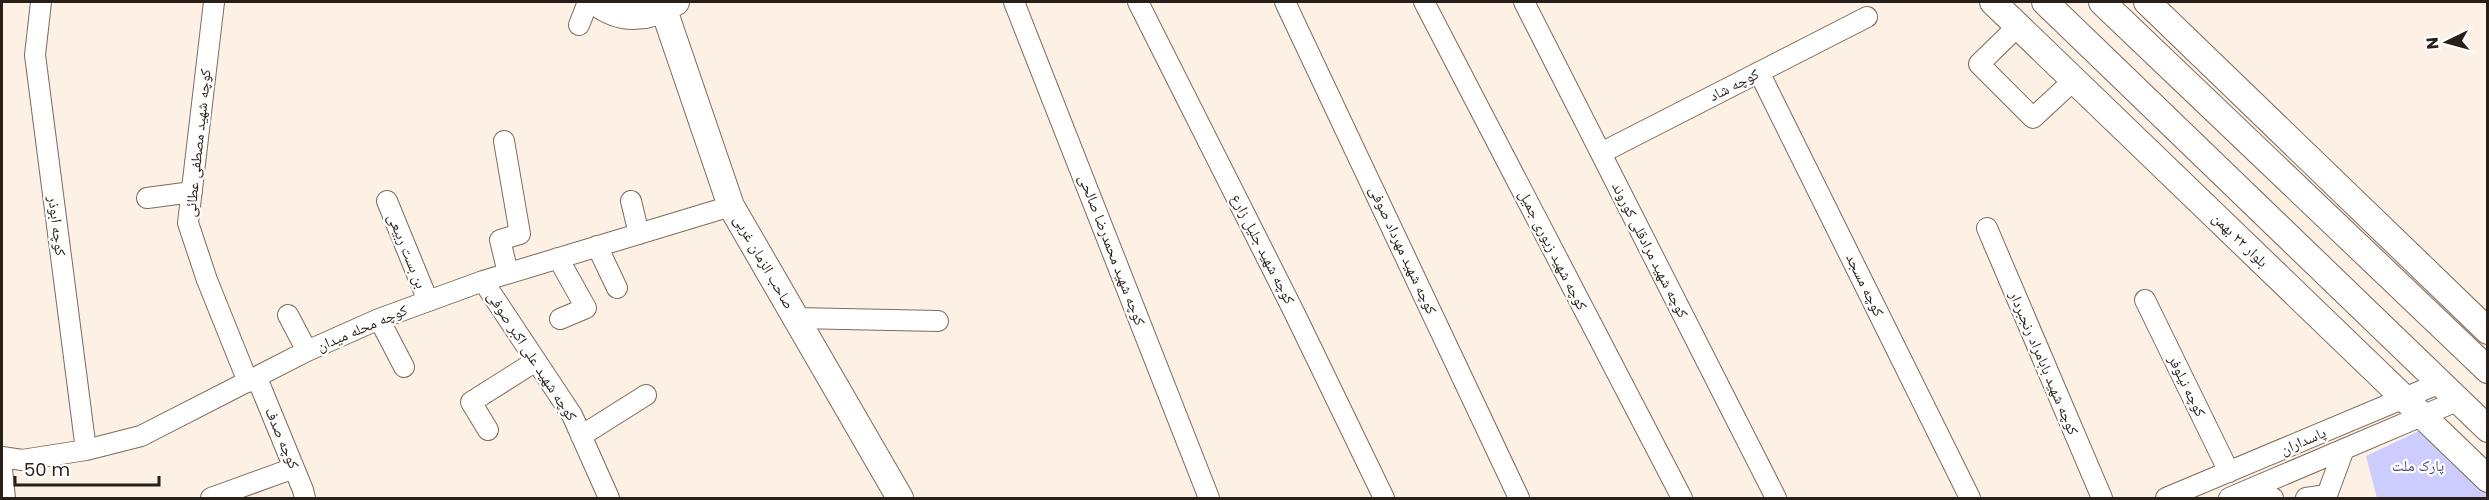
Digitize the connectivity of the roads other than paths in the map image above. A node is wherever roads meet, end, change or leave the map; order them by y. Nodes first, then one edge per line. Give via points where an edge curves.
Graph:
1 (41, 2) edge
2 (214, 2) edge
3 (588, 2) edge
4 (596, 2) edge
5 (1014, 2) edge
6 (1138, 2) edge
7 (1285, 2) edge
8 (1424, 2) edge
9 (1524, 2) edge
10 (1993, 2) edge
11 (2044, 2) edge
12 (2102, 2) edge
13 (2146, 2) edge
14 (670, 6) edge
15 (1867, 17) dead end
16 (579, 25) dead end
17 (2018, 26) junction
18 (1759, 72) junction
19 (2074, 80) junction
20 (504, 141) dead end
21 (1601, 153) junction
22 (192, 192) junction
23 (147, 198) dead end
24 (387, 201) dead end
25 (631, 201) dead end
26 (731, 206) junction
27 (1987, 228) dead end
28 (639, 234) junction
29 (597, 246) junction
30 (558, 258) junction
31 (508, 273) junction
32 (483, 281) junction
33 (617, 288) dead end
34 (2145, 300) dead end
35 (428, 301) junction
36 (288, 315) dead end
37 (796, 318) junction
38 (379, 319) junction
39 (560, 319) dead end
40 (938, 321) dead end
41 (2487, 331) edge
42 (307, 351) junction
43 (536, 362) junction
44 (404, 367) dead end
45 (2487, 370) edge
46 (252, 380) junction
47 (2448, 392) junction
48 (646, 395) dead end
49 (2413, 407) junction
50 (2487, 429) edge
51 (488, 430) dead end
52 (581, 436) junction
53 (2344, 449) junction
54 (86, 450) junction
55 (2, 457) edge
56 (294, 468) junction
57 (2, 469) edge
58 (2229, 472) junction
59 (2487, 478) edge
60 (2256, 493) edge
61 (5, 498) edge
62 (212, 498) edge
63 (305, 498) edge
64 (609, 498) edge
65 (900, 498) edge
66 (1209, 498) edge
67 (1384, 498) edge
68 (1519, 498) edge
69 (1682, 498) edge
70 (1776, 498) edge
71 (1970, 498) edge
72 (2102, 498) edge
73 (2166, 498) edge
74 (2229, 498) edge
75 (2273, 498) edge
76 (2306, 498) edge

1 - 54 street, کوچه ابوذر via 35,55
2 - 22 street, کوچه شهید مصطفی عطائی
3 - 16 street
4 - 14 main road via 617,14 633,17
5 - 66 street, کوچه شهید محمدرضا صالحی
6 - 67 street, کوچه شهید جلیل زارع
7 - 68 street, کوچه شهید مهرداد صوفی
8 - 69 street, کوچه شهید زیوری جمیل
9 - 21 street, کوچه شهید مرادقلی کوروند
10 - 17 main road, بلوار ۲۲ بهمن
11 - 47 main road
12 - 45 main road
13 - 41 main road
14 - 26 main road, صاحب الزمان غربی
15 - 18 street, کوچه شاد
17 - 19 main road, بلوار ۲۲ بهمن
17 - 19 street via 1979,64 2032,118
18 - 21 street, کوچه شاد
18 - 71 street, کوچه مسجد
19 - 49 main road, بلوار ۲۲ بهمن
20 - 31 street via 520,234 500,240
21 - 70 street, کوچه شهید مرادقلی کوروند
22 - 23 street
22 - 46 street, کوچه شهید مصطفی عطائی via 188,223 207,280
24 - 35 street, بن بست ربیعی
25 - 28 street
26 - 28 street, کوچه محله میدان
26 - 37 main road, صاحب الزمان غربی
27 - 72 street, کوچه شهید بابامراد رنجبردار
28 - 29 street, کوچه محله میدان
29 - 30 street, کوچه محله میدان
29 - 33 street
30 - 31 street, کوچه محله میدان
30 - 39 street via 586,308
31 - 32 street, کوچه محله میدان
32 - 35 street, کوچه محله میدان
32 - 43 street, کوچه شهید علی اکبر صوفی
34 - 58 street, کوچه نیلوفر
35 - 38 street, کوچه محله میدان
36 - 42 street
37 - 40 street
37 - 65 main road, صاحب الزمان غربی
38 - 42 street, کوچه محله میدان
38 - 44 street
42 - 46 street, کوچه محله میدان
43 - 51 street via 471,402
43 - 52 street, کوچه شهید علی اکبر صوفی via 572,415
46 - 54 street, کوچه محله میدان via 141,436
46 - 56 street, کوچه صدف
47 - 49 street, پاسداران
47 - 50 main road
48 - 52 street
49 - 53 street, پاسداران
49 - 58 street, پاسداران
49 - 59 main road, بلوار ۲۲ بهمن
52 - 64 street, کوچه شهید علی اکبر صوفی
53 - 60 street, پاسداران
53 - 76 street via 2327,495
54 - 55 street, کوچه محله میدان via 22,460
56 - 62 street
56 - 63 street, کوچه صدف
57 - 61 street
58 - 73 street, پاسداران
60 - 74 street, پاسداران
60 - 75 street

